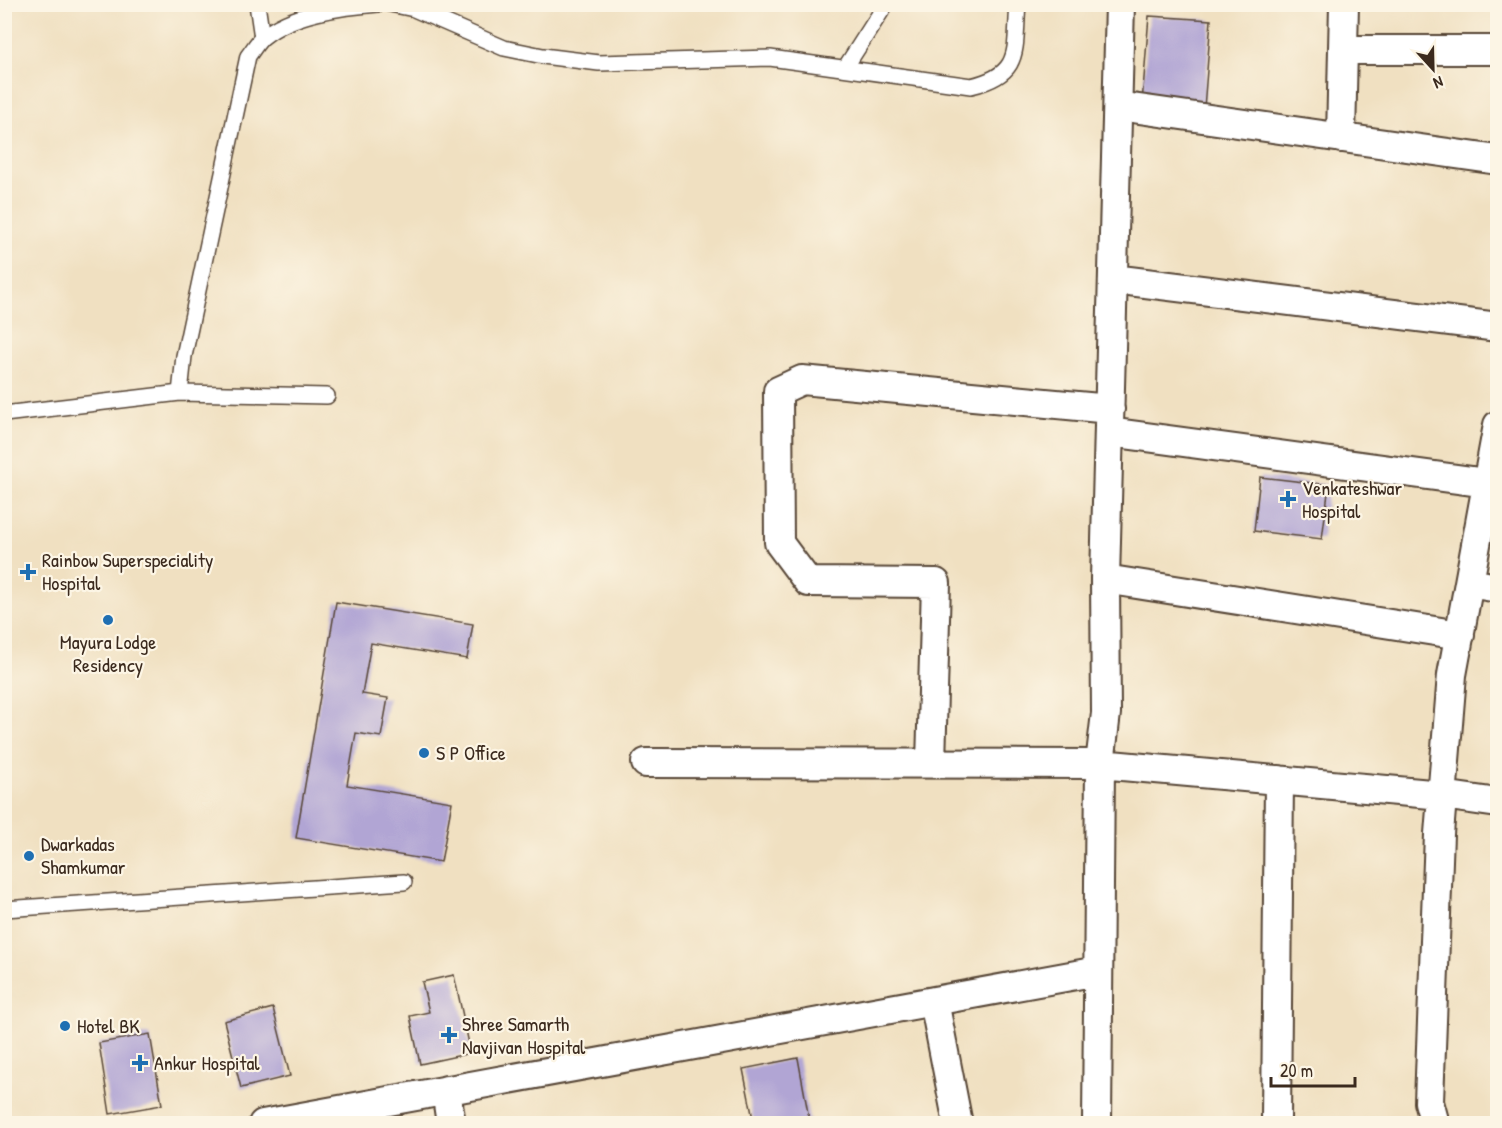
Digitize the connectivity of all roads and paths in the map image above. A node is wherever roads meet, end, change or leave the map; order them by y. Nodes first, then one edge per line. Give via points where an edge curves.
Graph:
1 (257, 4) edge
2 (378, 4) edge
3 (390, 4) edge
4 (886, 4) edge
5 (1018, 4) edge
6 (1344, 4) edge
7 (1125, 5) edge
8 (415, 7) edge
9 (262, 38) junction
10 (1343, 50) junction
11 (1497, 50) edge
12 (845, 68) junction
13 (1118, 106) junction
14 (1341, 138) junction
15 (1497, 160) edge
16 (1113, 279) junction
17 (1497, 327) edge
18 (180, 393) junction
19 (327, 396) dead end
20 (4, 414) edge
21 (1110, 420) junction
22 (1497, 425) edge
23 (1487, 483) junction
24 (1105, 579) junction
25 (1468, 583) junction
26 (1497, 588) edge
27 (1460, 635) junction
28 (646, 763) dead end
29 (931, 763) junction
30 (1100, 764) junction
31 (1279, 780) junction
32 (1442, 795) junction
33 (1497, 803) edge
34 (404, 882) dead end
35 (4, 909) edge
36 (1098, 971) junction
37 (934, 1001) junction
38 (446, 1089) junction
39 (1276, 1120) dead end
40 (263, 1124) edge
41 (451, 1124) edge
42 (958, 1124) edge
43 (1097, 1124) edge
44 (1435, 1124) edge

1 - 9 lane
2 - 9 lane via 351,6 302,19
3 - 8 lane
4 - 12 lane
5 - 12 lane via 1013,59 1004,73 989,82 971,86
6 - 10 street
7 - 13 street
8 - 12 lane via 504,48 599,63 770,58
9 - 18 lane via 248,56 184,356
10 - 11 street
10 - 14 street
13 - 14 street
13 - 16 street
14 - 15 street
16 - 17 street
16 - 21 street
18 - 19 lane
18 - 20 lane
21 - 23 street
21 - 24 street
21 - 29 street via 802,380 778,391 779,543 808,582 936,583
22 - 23 street
23 - 25 street
24 - 27 street
24 - 30 street via 1106,713
25 - 26 street
25 - 27 street
27 - 32 street via 1452,675
28 - 29 street
29 - 30 street
30 - 31 street
30 - 36 street
31 - 32 street
31 - 39 street
32 - 33 street
32 - 44 street via 1429,1102
34 - 35 lane
36 - 37 street
36 - 43 street
37 - 38 street
37 - 42 street
38 - 40 street
38 - 41 street

